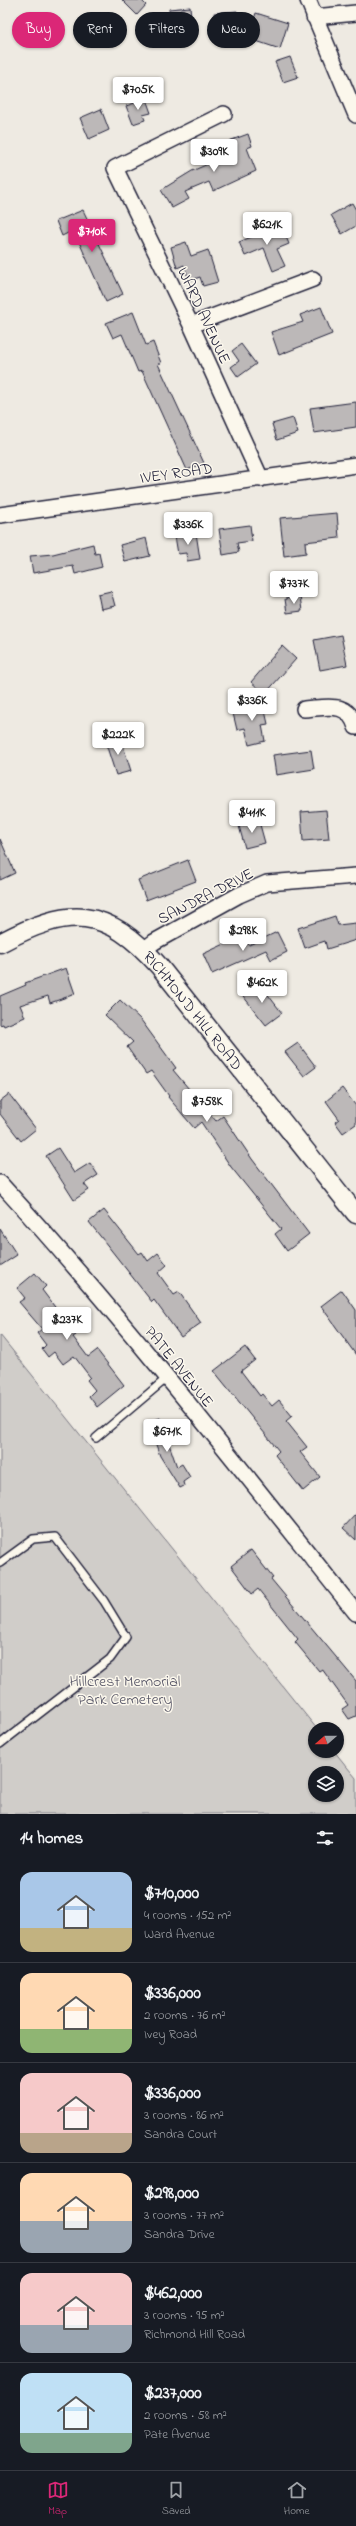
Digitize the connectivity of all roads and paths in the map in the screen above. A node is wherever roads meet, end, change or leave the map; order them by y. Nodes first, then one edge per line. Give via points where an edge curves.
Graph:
1 (308, 0) edge
2 (356, 12) edge
3 (314, 17) junction
4 (224, 114) dead end
5 (356, 115) edge
6 (313, 279) dead end
7 (191, 325) junction
8 (356, 465) edge
9 (261, 479) junction
10 (0, 515) edge
11 (304, 709) dead end
12 (356, 727) edge
13 (356, 876) edge
14 (0, 943) edge
15 (145, 949) junction
16 (0, 1184) edge
17 (356, 1214) edge
18 (168, 1378) junction
19 (96, 1438) dead end
20 (0, 1563) edge
21 (356, 1613) edge
22 (0, 1744) edge

1 - 3 street
2 - 3 street
3 - 5 street
4 - 7 street, WARD AVENUE via 115,168
6 - 7 street
7 - 9 street, WARD AVENUE
8 - 9 street, IVEY ROAD
9 - 10 street, IVEY ROAD
11 - 12 street via 344,709
13 - 15 street, SANDRA DRIVE via 284,880 256,887
14 - 15 street, RICHMOND HILL ROAD via 54,921 82,917 102,920 114,926
15 - 17 street, RICHMOND HILL ROAD
16 - 18 street, PATE AVENUE via 48,1236
18 - 19 lane
18 - 21 street, PATE AVENUE
20 - 22 lane via 33,1539 55,1537 104,1601 126,1637 110,1659

